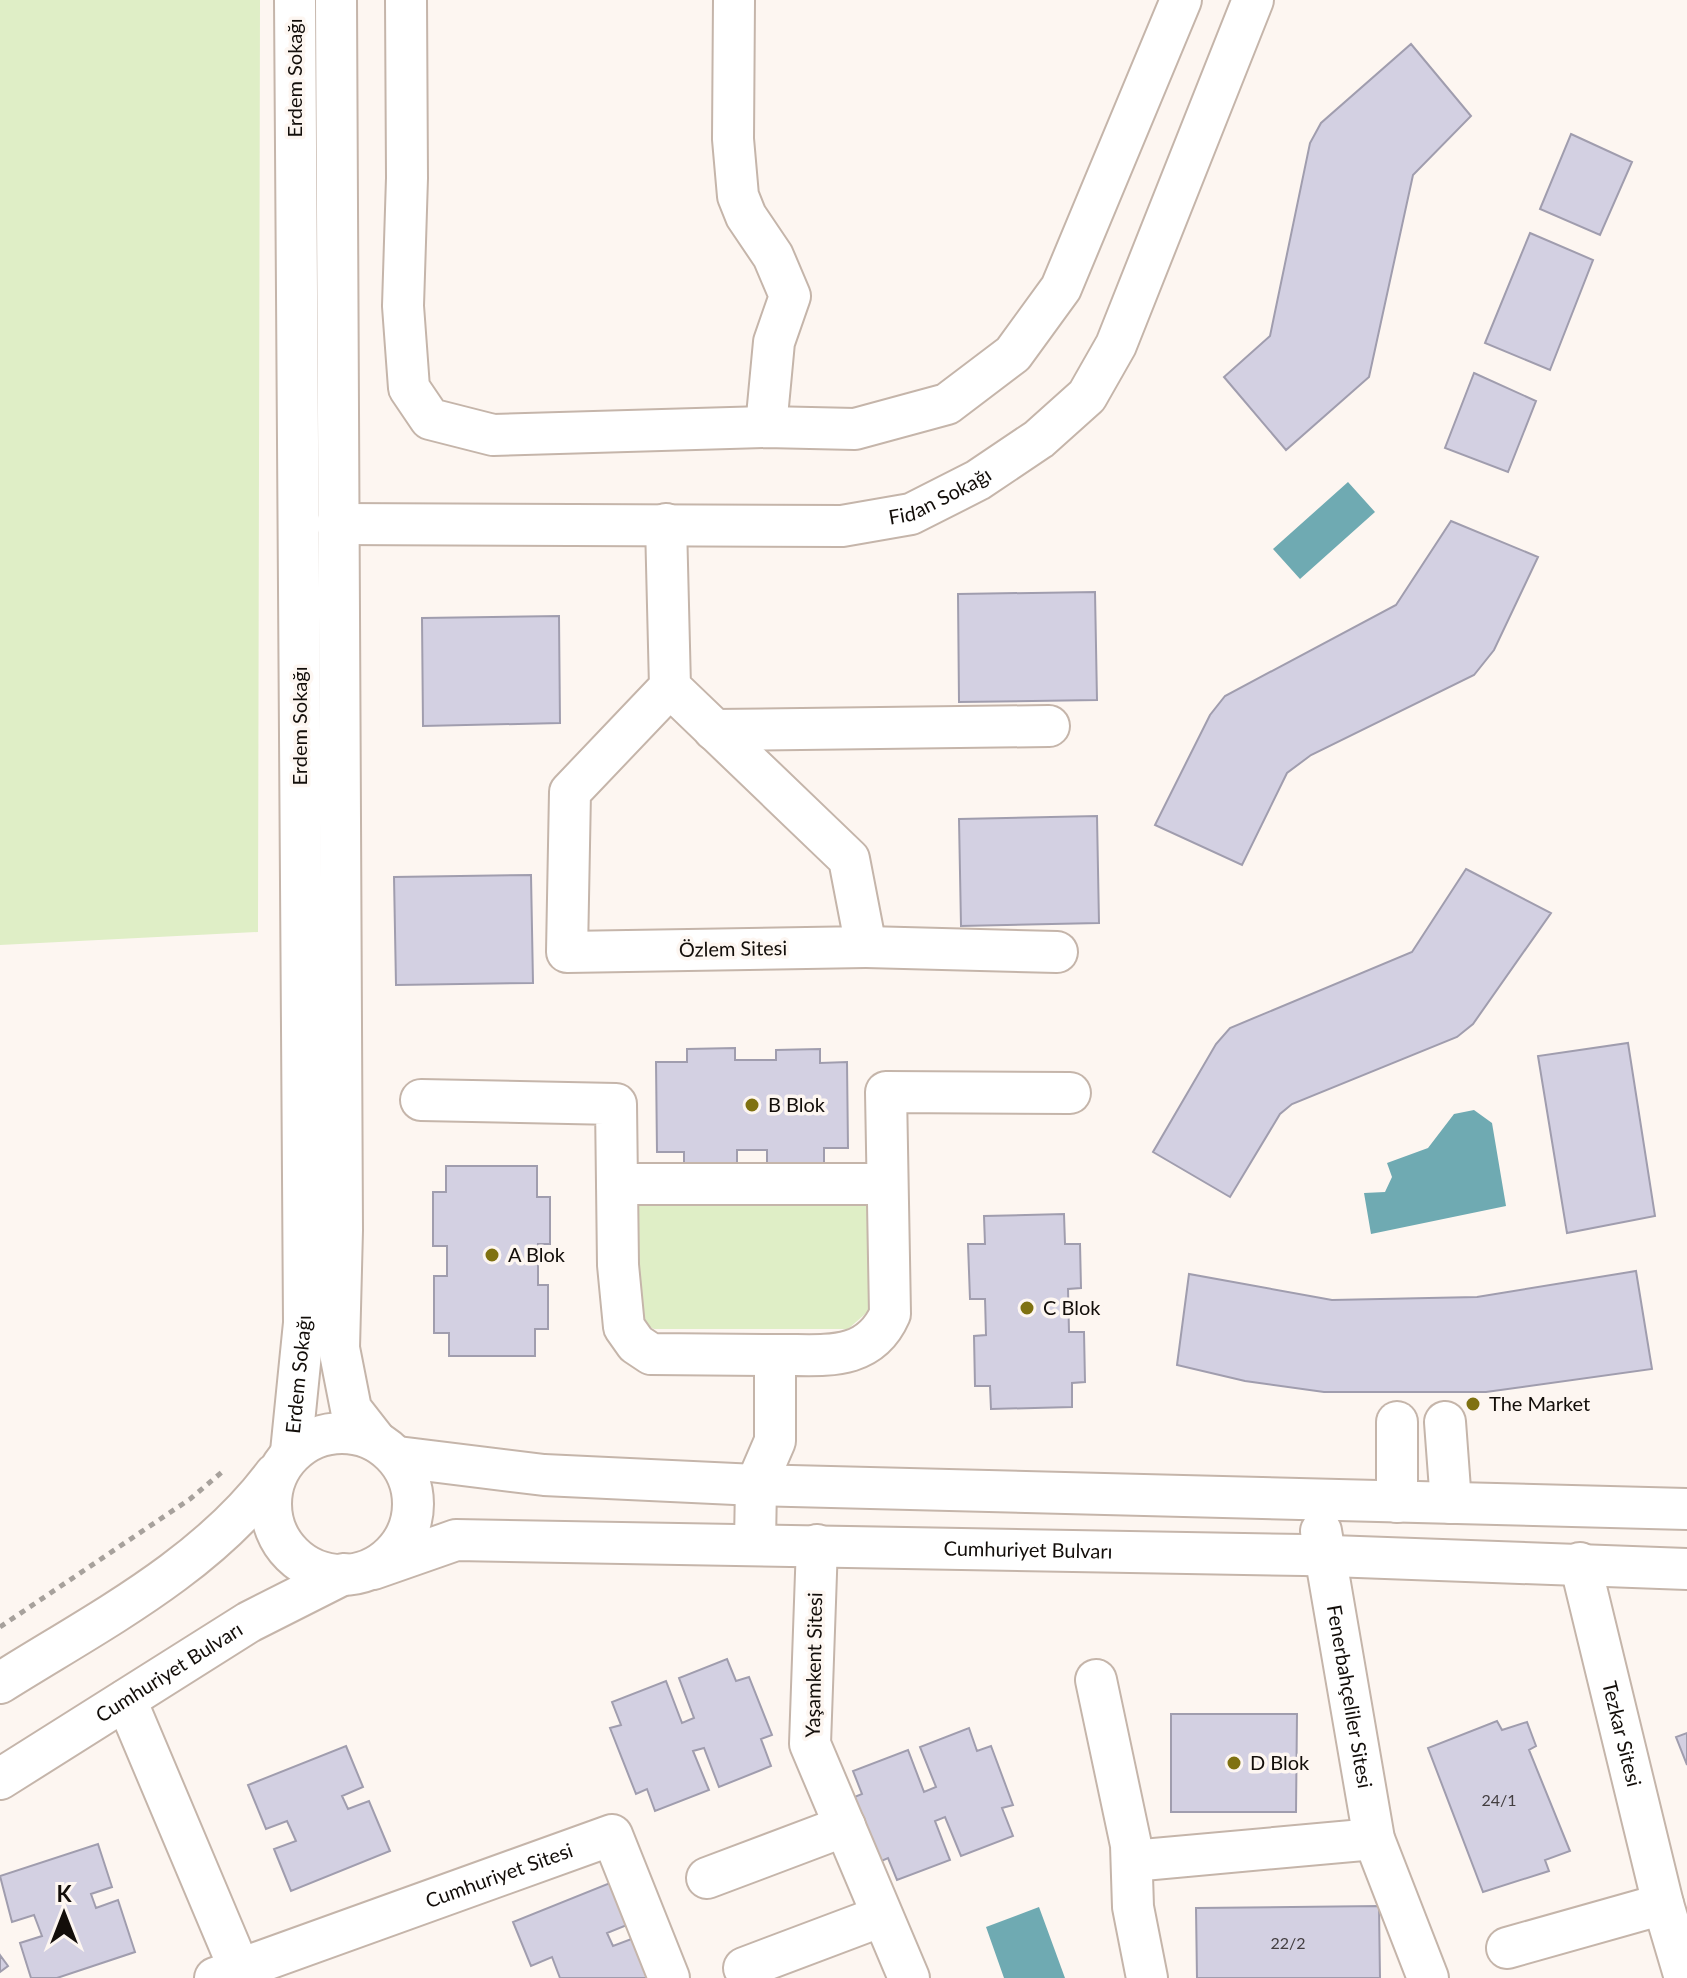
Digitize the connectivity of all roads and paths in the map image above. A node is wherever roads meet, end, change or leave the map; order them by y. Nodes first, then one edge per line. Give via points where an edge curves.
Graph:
1 (295, 0) edge
2 (336, 0) edge
3 (406, 0) edge
4 (734, 0) edge
5 (1181, 0) edge
6 (1253, 0) edge
7 (766, 427) junction
8 (337, 524) junction
9 (666, 524) junction
10 (670, 687) junction
11 (1049, 726) dead end
12 (714, 730) junction
13 (866, 947) junction
14 (1057, 952) dead end
15 (1070, 1093) dead end
16 (421, 1100) dead end
17 (617, 1184) junction
18 (887, 1184) junction
19 (775, 1355) junction
20 (1397, 1422) dead end
21 (1445, 1422) dead end
22 (387, 1449) junction
23 (284, 1462) junction
24 (225, 1469) dead end
25 (756, 1485) junction
26 (1315, 1500) junction
27 (1397, 1502) junction
28 (1451, 1503) junction
29 (1687, 1509) edge
30 (755, 1543) junction
31 (817, 1545) junction
32 (1325, 1556) junction
33 (1580, 1563) junction
34 (1687, 1569) edge
35 (359, 1572) junction
36 (0, 1627) edge
37 (1096, 1680) dead end
38 (0, 1683) edge
39 (126, 1700) junction
40 (0, 1779) edge
41 (845, 1826) junction
42 (1374, 1839) junction
43 (1132, 1861) junction
44 (707, 1878) dead end
45 (882, 1916) junction
46 (1674, 1926) edge
47 (1507, 1948) dead end
48 (744, 1968) dead end
49 (227, 1973) edge
50 (669, 1978) edge
51 (909, 1978) edge
52 (1147, 1978) edge
53 (1428, 1978) edge
54 (1685, 1978) edge

1 - 23 street, Erdem Sokağı via 304,1323
2 - 8 street, Erdem Sokağı
3 - 7 street via 403,306 409,388 430,419 493,435
4 - 7 street via 738,196 790,296 774,342
5 - 7 street via 1061,288 1013,354 947,404 855,429
6 - 9 street, Fidan Sokağı via 1116,345 1087,396 1058,422 978,480 911,514 842,526
8 - 9 street, Fidan Sokağı
8 - 22 street, Erdem Sokağı via 339,1348 351,1409
9 - 10 street
10 - 12 street
10 - 13 street, Özlem Sitesi via 570,792 567,952
11 - 12 street
12 - 13 street via 849,859
13 - 14 street
15 - 18 street via 886,1092
16 - 17 street via 616,1104
17 - 18 street
17 - 19 street via 624,1327 636,1344 651,1354
18 - 19 street via 890,1314 881,1333 848,1353
19 - 25 street via 775,1441
20 - 27 street
21 - 28 street
22 - 23 street via 354,1433 331,1432 310,1439
22 - 25 street via 544,1475
22 - 35 street via 413,1494 413,1517 392,1556
23 - 35 street via 270,1492 277,1536 308,1567 330,1575
23 - 38 street via 250,1508 219,1538
24 - 36 path via 190,1499
25 - 26 street
25 - 30 street
26 - 27 street
26 - 32 street, Fenerbahçeliler Sitesi
27 - 28 street
28 - 29 street
30 - 31 street, Cumhuriyet Bulvarı
30 - 35 street, Cumhuriyet Bulvarı via 456,1540
31 - 32 street, Cumhuriyet Bulvarı
31 - 41 street, Yaşamkent Sitesi via 810,1744
32 - 33 street, Cumhuriyet Bulvarı
32 - 42 street, Fenerbahçeliler Sitesi
33 - 34 street, Cumhuriyet Bulvarı
33 - 46 street, Tezkar Sitesi
35 - 39 street, Cumhuriyet Bulvarı via 249,1622
37 - 43 street
39 - 40 street, Cumhuriyet Bulvarı
39 - 49 street, Cumhuriyet Sitesi
41 - 44 street
41 - 45 street, Yaşamkent Sitesi
42 - 43 street
42 - 53 street, Fenerbahçeliler Sitesi
43 - 52 street via 1133,1907
45 - 48 street
45 - 51 street, Yaşamkent Sitesi
46 - 47 street
46 - 54 street, Tezkar Sitesi
49 - 50 street, Cumhuriyet Sitesi via 612,1835

